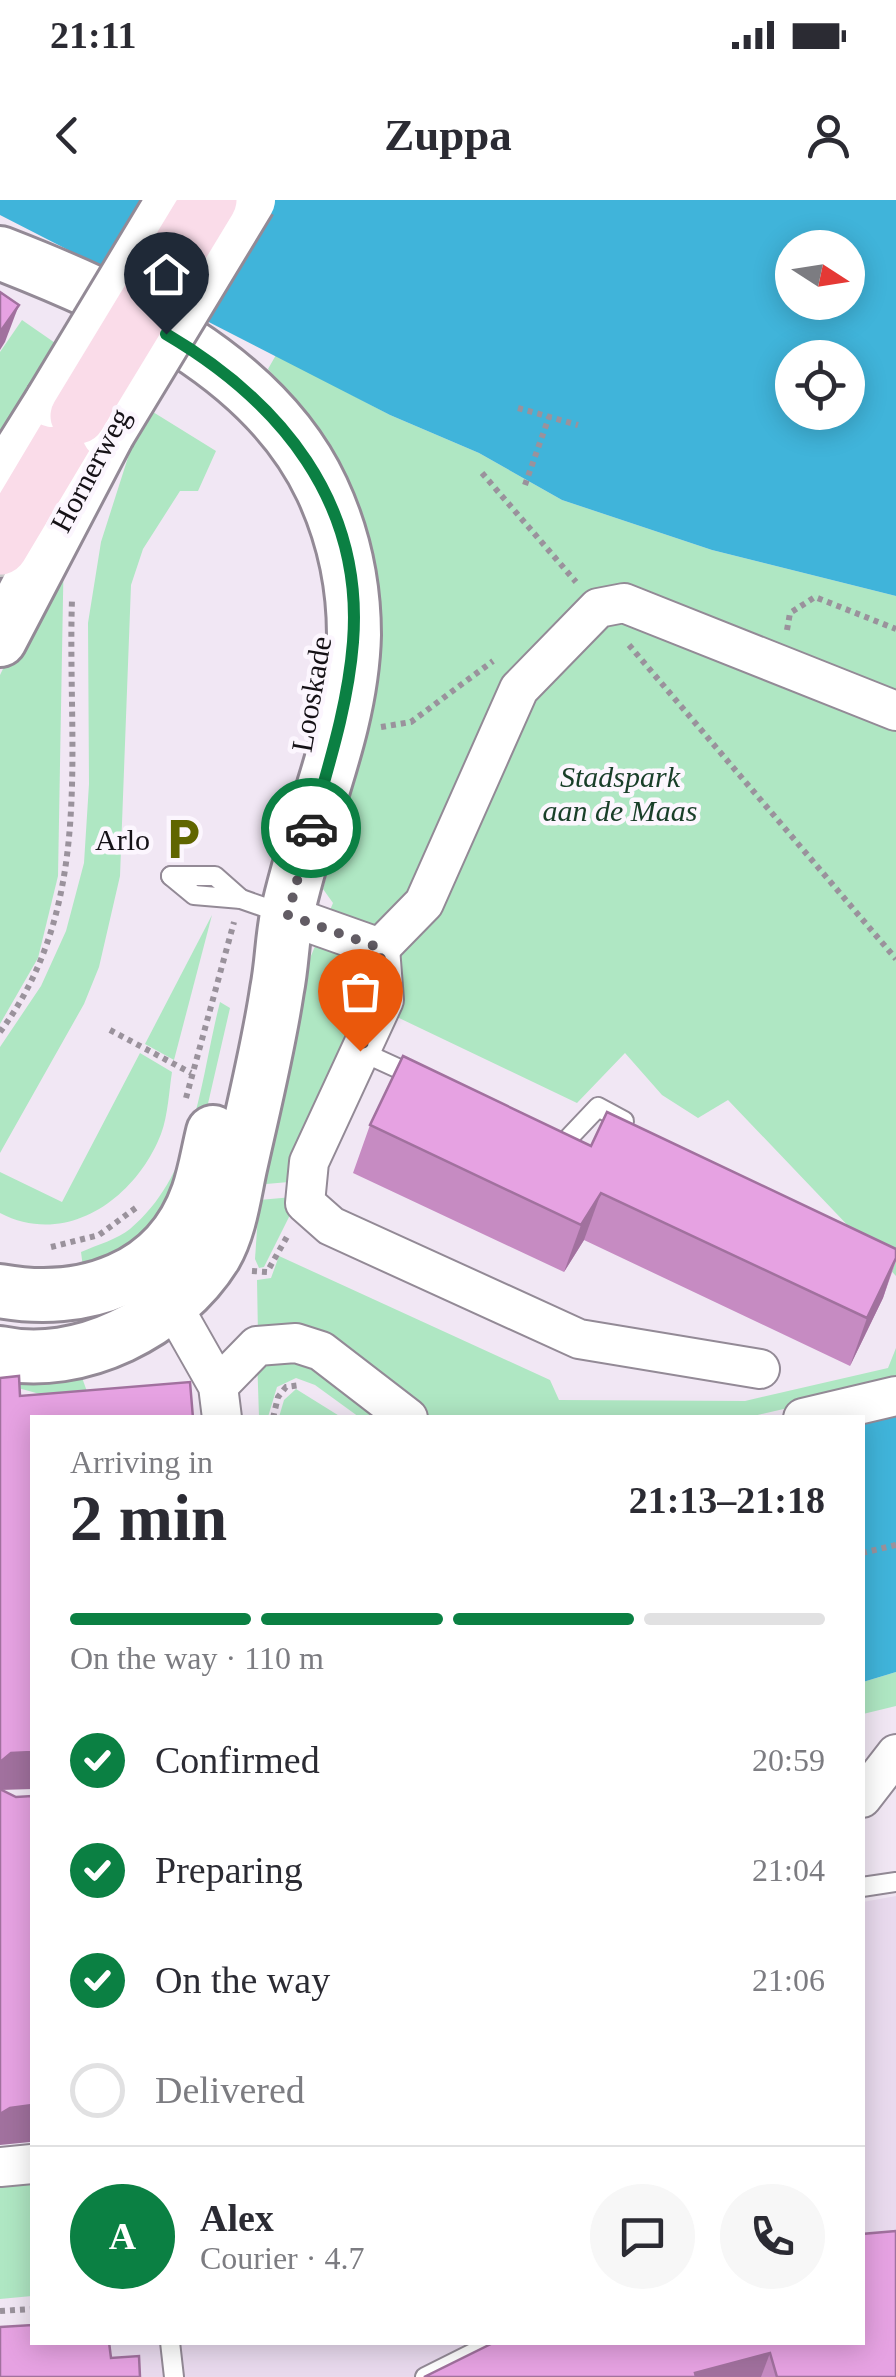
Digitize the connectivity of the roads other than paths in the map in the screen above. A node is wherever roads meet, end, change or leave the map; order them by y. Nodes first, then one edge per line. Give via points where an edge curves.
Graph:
1 (174, 200) edge
2 (209, 200) edge
3 (249, 200) edge
4 (0, 252) edge
5 (79, 417) junction
6 (0, 484) edge
7 (0, 547) edge
8 (0, 640) edge
9 (896, 711) edge
10 (264, 907) junction
11 (380, 948) junction
12 (360, 1051) junction
13 (444, 1090) edge
14 (649, 1135) edge
15 (546, 1137) edge
16 (160, 1283) junction
17 (0, 1291) edge
18 (0, 1354) edge
19 (760, 1369) dead end
20 (896, 1396) edge
21 (220, 1402) edge
22 (404, 1415) edge
23 (817, 1415) edge
24 (896, 1754) edge
25 (865, 1794) edge
26 (896, 1882) edge
27 (865, 1887) edge
28 (30, 2164) edge
29 (0, 2167) edge
30 (170, 2345) edge
31 (489, 2345) edge
32 (174, 2377) edge
33 (425, 2377) edge

1 - 5 main road, Hornerweg, bridge
2 - 5 main road, Hornerweg, bridge
3 - 5 main road, Hornerweg, bridge
4 - 10 main road, Looskade via 214,362 296,442 322,490 350,578 354,638 341,720
5 - 6 main road, Hornerweg
5 - 7 main road, Hornerweg
5 - 8 main road, Hornerweg
9 - 11 street via 624,604 598,608 519,690 424,903
10 - 11 street
10 - 16 main road, Looskade via 277,991 226,1230 205,1270
11 - 12 street via 384,1000
12 - 13 lane
12 - 19 street via 304,1186 305,1204 332,1226 579,1339
14 - 15 lane via 598,1107 562,1145
16 - 17 main road via 58,1298
16 - 18 main road via 140,1325 97,1346 40,1358
16 - 21 street
20 - 23 street
21 - 22 street via 257,1346 296,1344 322,1351
24 - 25 street
26 - 27 lane
28 - 29 street
30 - 32 lane
31 - 33 lane

